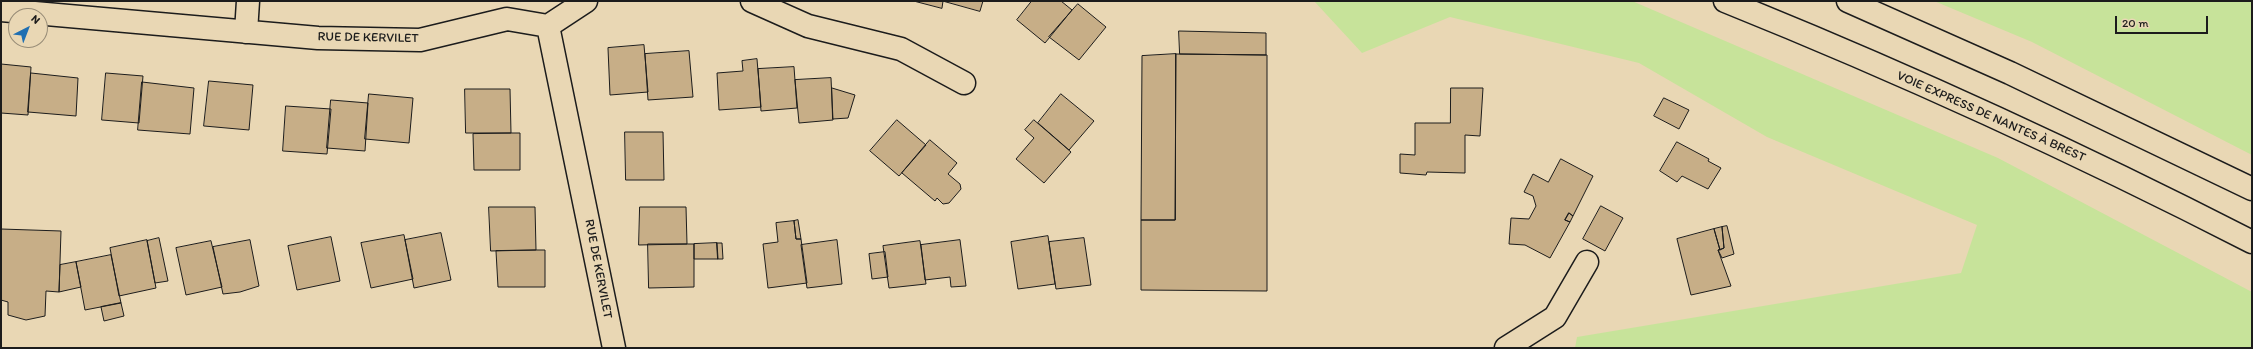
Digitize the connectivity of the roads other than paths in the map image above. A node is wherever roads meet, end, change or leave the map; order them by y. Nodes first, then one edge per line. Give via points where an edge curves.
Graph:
1 (248, 1) edge
2 (586, 1) edge
3 (752, 1) edge
4 (1725, 1) edge
5 (1848, 1) edge
6 (1, 10) edge
7 (548, 26) junction
8 (246, 32) junction
9 (964, 83) dead end
10 (2252, 189) edge
11 (2252, 242) edge
12 (1587, 262) dead end
13 (614, 348) edge
14 (1506, 348) edge

1 - 8 main road
2 - 7 main road
3 - 9 main road via 808,26 901,50
4 - 11 main road, VOIE EXPRESS DE NANTES À BREST via 1996,118 2156,193
5 - 10 main road via 2010,73
6 - 8 main road, RUE DE KERVILET
7 - 8 main road, RUE DE KERVILET via 507,19 420,40 318,38
7 - 13 main road, RUE DE KERVILET
12 - 14 main road via 1555,317

